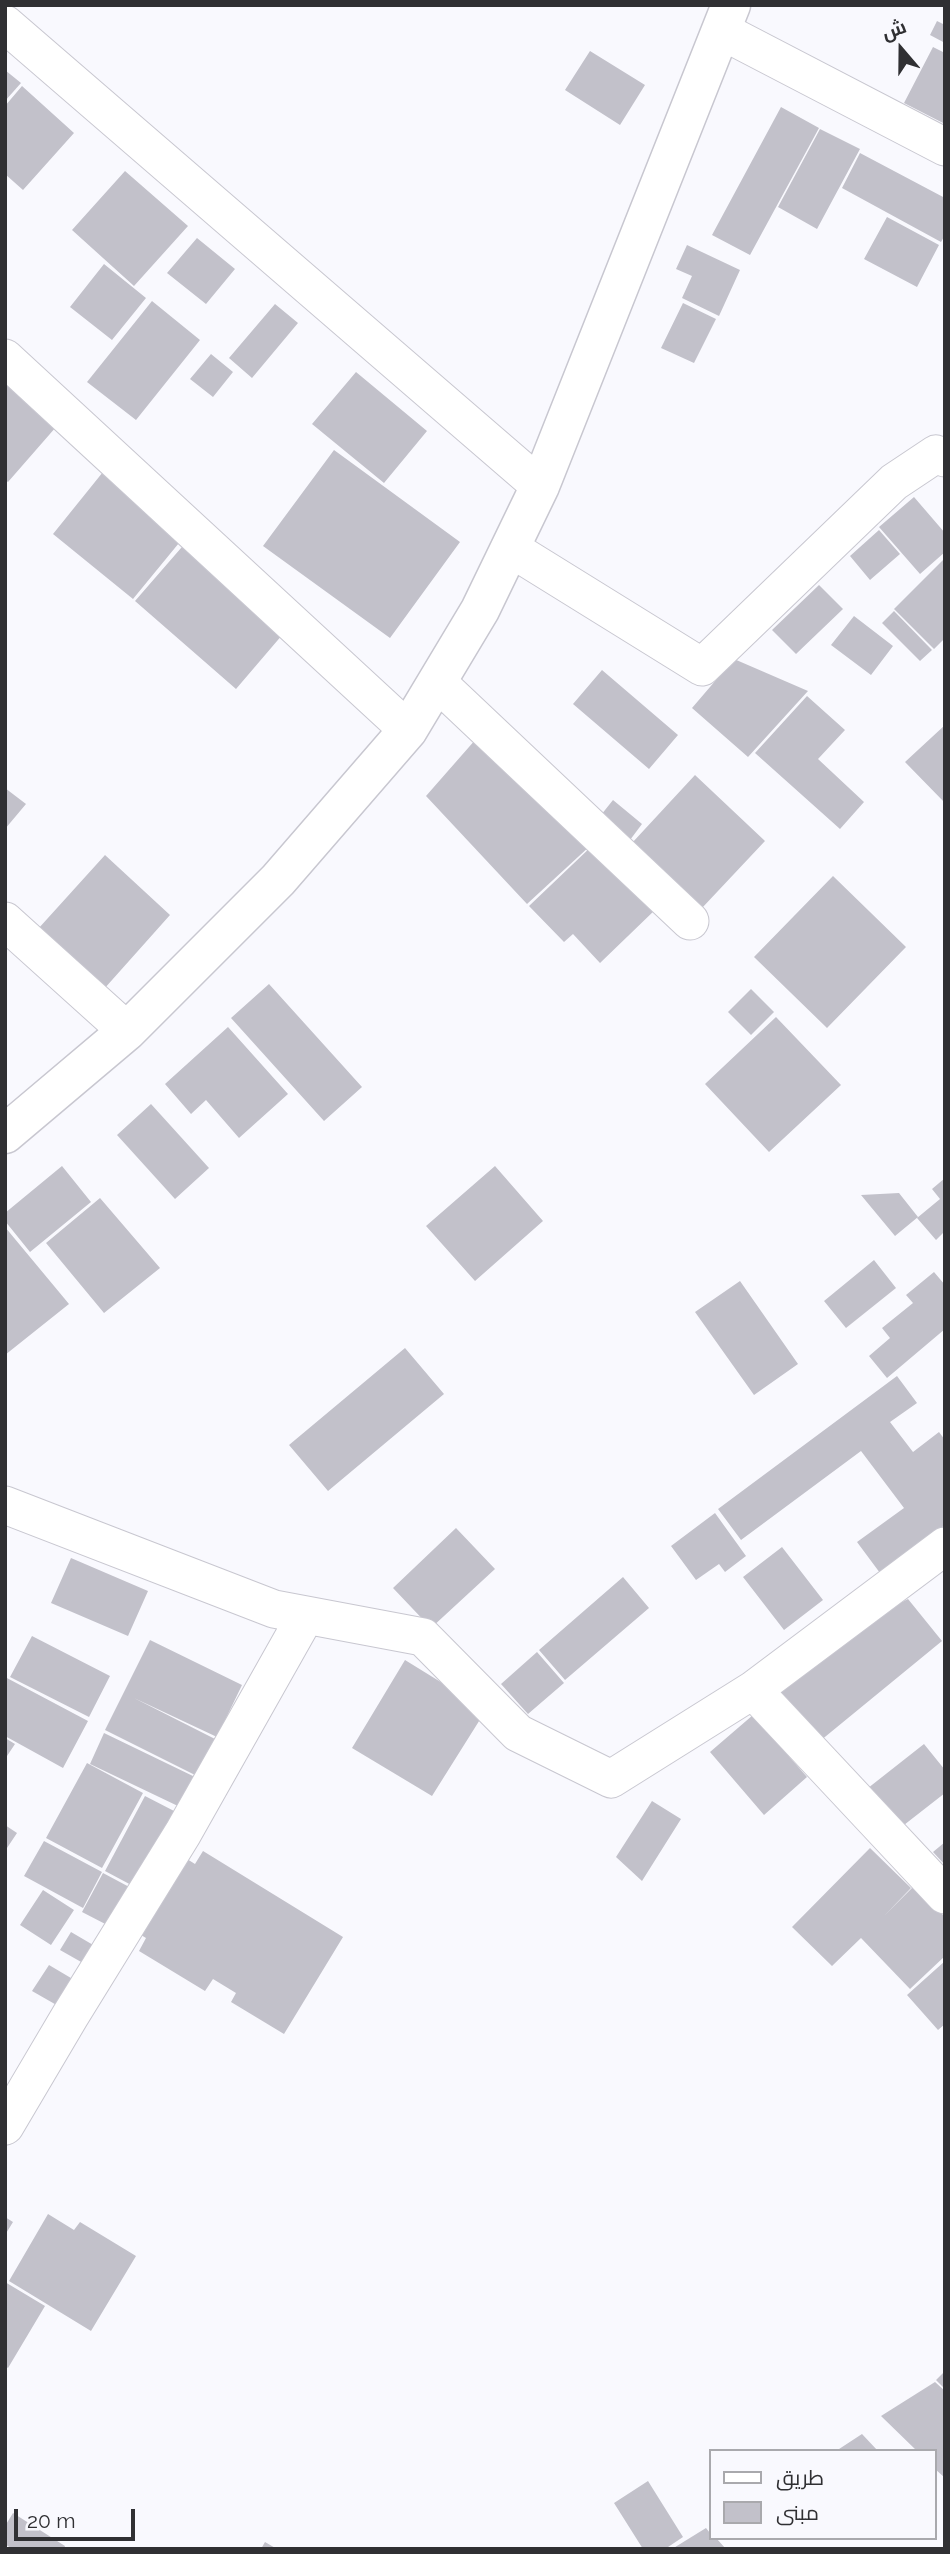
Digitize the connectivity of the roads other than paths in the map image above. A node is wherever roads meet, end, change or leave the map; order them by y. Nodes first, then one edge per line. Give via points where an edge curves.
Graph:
1 (726, 18) edge
2 (5, 24) edge
3 (945, 147) edge
4 (5, 358) edge
5 (945, 458) edge
6 (540, 486) junction
7 (510, 548) junction
8 (437, 682) junction
9 (408, 730) junction
10 (5, 921) edge
11 (690, 921) dead end
12 (127, 1031) junction
13 (5, 1134) edge
14 (5, 1505) edge
15 (945, 1546) edge
16 (306, 1615) junction
17 (753, 1690) junction
18 (945, 1895) edge
19 (5, 2126) edge

1 - 3 street
1 - 6 main road
2 - 6 street
4 - 9 street
5 - 7 street via 936,454 894,482 702,667
6 - 7 main road
7 - 8 main road
8 - 9 main road
8 - 11 street
9 - 12 main road via 278,880
10 - 12 street
12 - 13 main road
14 - 16 street via 274,1609
15 - 17 street
16 - 17 street via 423,1637 518,1732 611,1779
16 - 19 street via 183,1833
17 - 18 street

